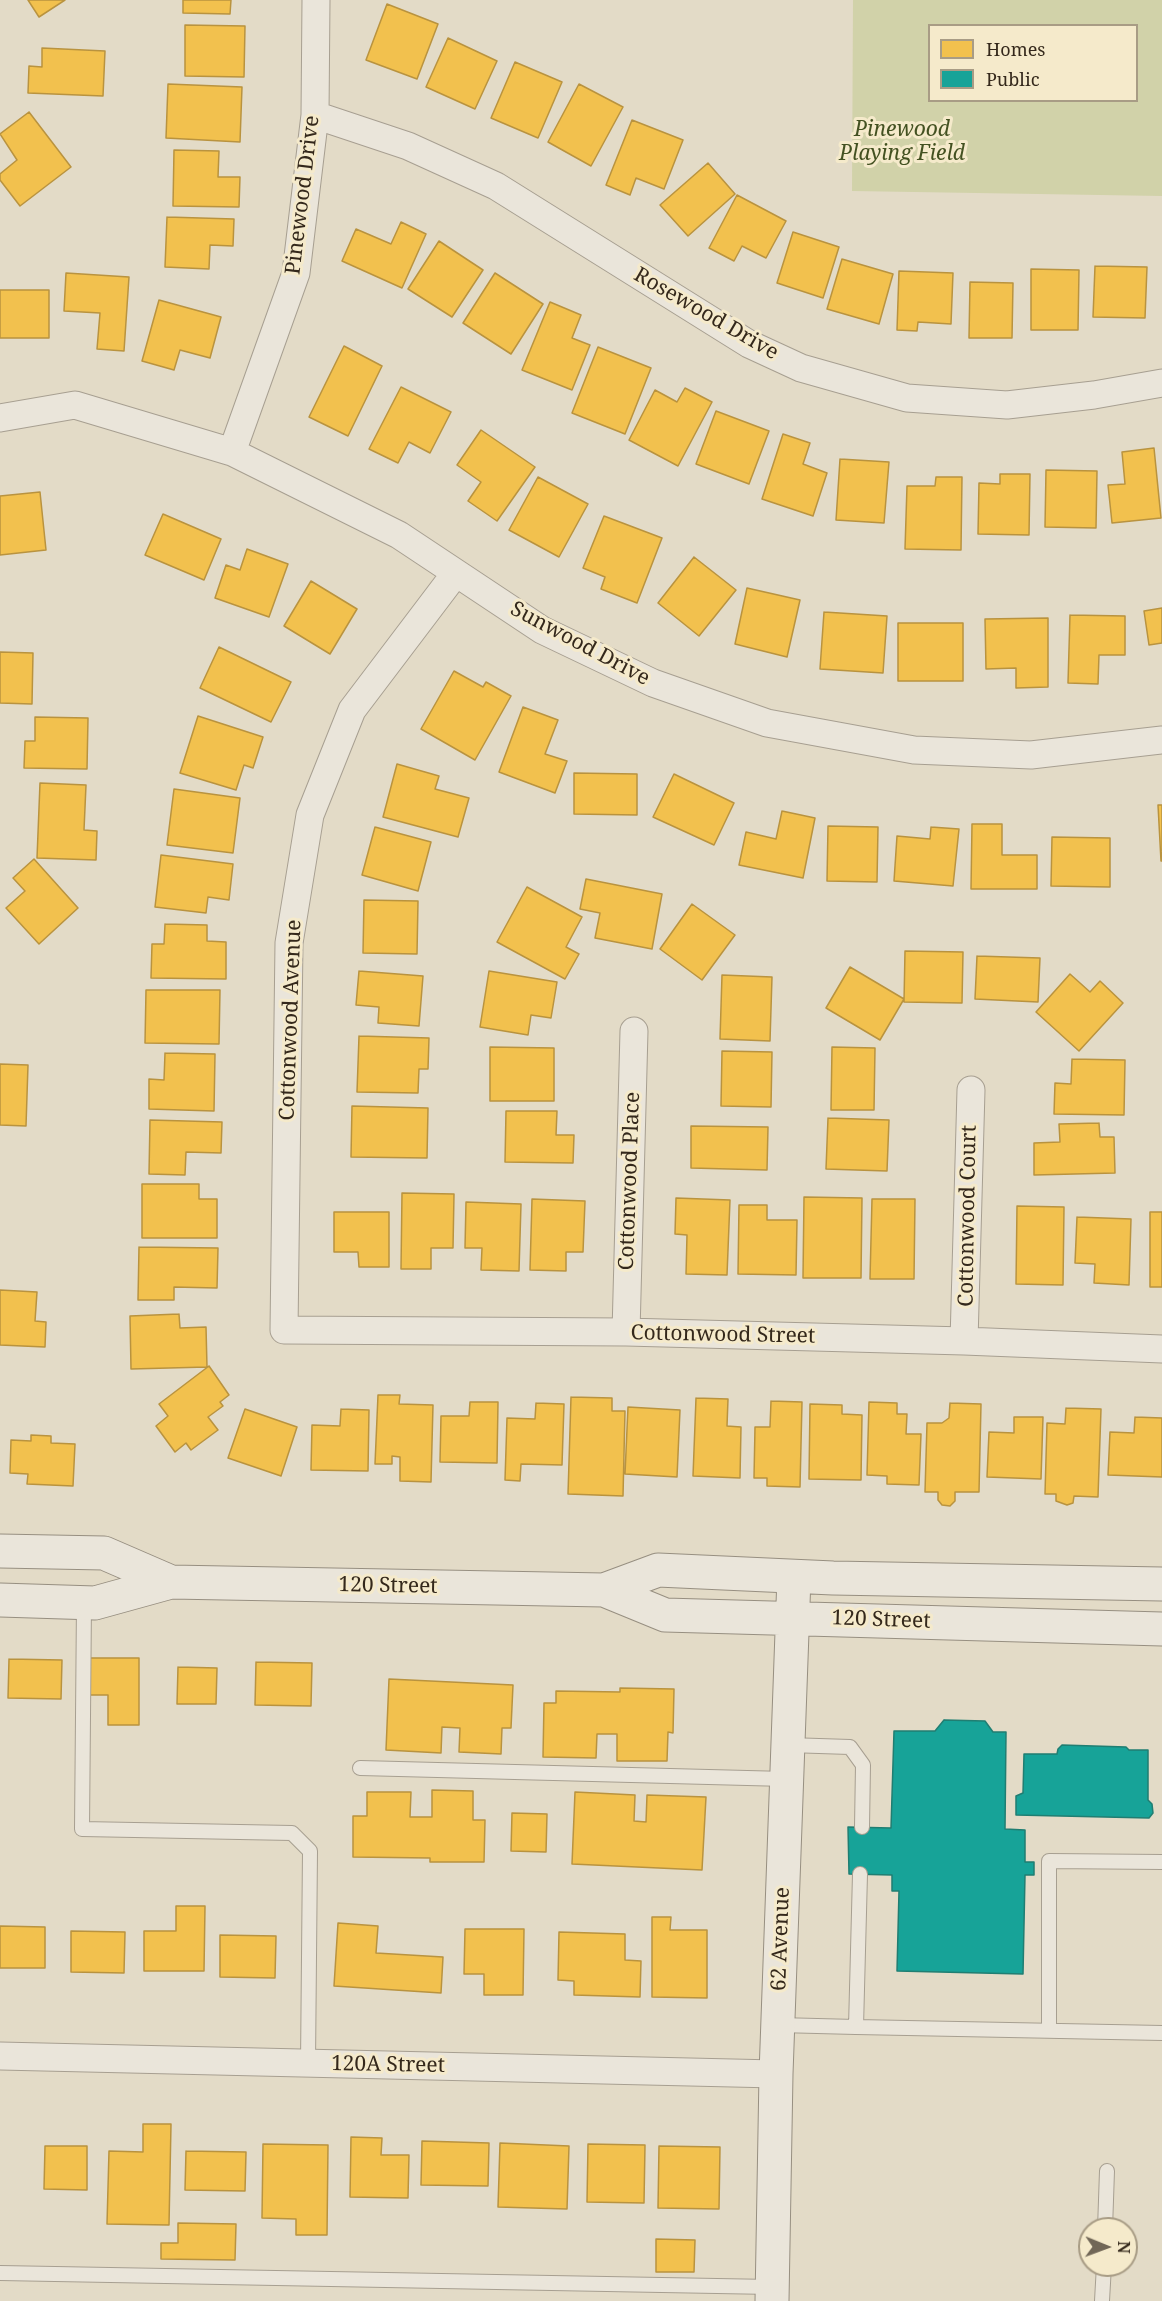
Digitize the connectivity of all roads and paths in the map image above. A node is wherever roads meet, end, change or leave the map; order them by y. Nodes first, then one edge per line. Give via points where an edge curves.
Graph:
1 (316, 0) edge
2 (315, 115) junction
3 (1162, 383) edge
4 (0, 418) edge
5 (232, 452) junction
6 (455, 573) junction
7 (1162, 740) edge
8 (634, 1031) dead end
9 (970, 1090) dead end
10 (284, 1330) joint
11 (626, 1332) junction
12 (964, 1341) junction
13 (1162, 1349) edge
14 (0, 1551) edge
15 (794, 1577) junction
16 (171, 1582) junction
17 (1162, 1584) edge
18 (604, 1590) junction
19 (0, 1600) edge
20 (84, 1602) junction
21 (793, 1618) junction
22 (1162, 1629) edge
23 (788, 1745) junction
24 (360, 1767) dead end
25 (787, 1779) junction
26 (862, 1827) dead end
27 (1162, 1862) edge
28 (860, 1874) dead end
29 (778, 2025) junction
30 (856, 2027) junction
31 (1049, 2031) junction
32 (1162, 2033) edge
33 (0, 2056) edge
34 (308, 2063) junction
35 (776, 2074) junction
36 (1107, 2171) dead end
37 (1105, 2217) edge
38 (0, 2273) edge
39 (1103, 2277) edge
40 (772, 2294) edge
41 (1102, 2301) edge

1 - 2 street, Pinewood Drive
2 - 3 street, Rosewood Drive via 408,146 496,186 749,344 801,368 907,398 1007,405
2 - 5 street, Pinewood Drive via 296,273
4 - 5 street, Sunwood Drive via 75,405
5 - 6 street, Sunwood Drive via 399,535
6 - 7 street, Sunwood Drive via 542,630 653,683 767,723 914,750 1019,754
6 - 10 street, Cottonwood Avenue via 352,710 310,815 290,943
8 - 11 street, Cottonwood Place
9 - 12 street, Cottonwood Court
10 - 11 street, Cottonwood Street
11 - 12 street, Cottonwood Street
12 - 13 street, Cottonwood Street
14 - 16 main road, 120 Street via 104,1553
15 - 17 main road, 120 Street
15 - 18 main road, 120 Street via 658,1570
15 - 21 main road, 62 Avenue
16 - 18 main road, 120 Street
16 - 20 main road, 120 Street via 95,1603
18 - 21 main road, 120 Street via 664,1615
19 - 20 main road, 120 Street
20 - 34 lane via 82,1829 292,1833 310,1851
21 - 22 main road, 120 Street
21 - 23 main road, 62 Avenue
23 - 25 main road, 62 Avenue
23 - 26 lane via 850,1747 863,1765
24 - 25 lane
25 - 29 main road, 62 Avenue
27 - 31 lane via 1049,1861
28 - 30 lane
29 - 30 lane
29 - 35 main road, 62 Avenue
30 - 31 lane
31 - 32 lane
33 - 34 street, 120A Street
34 - 35 street, 120A Street
35 - 40 main road, 62 Avenue
36 - 37 lane
38 - 40 lane
39 - 41 lane

